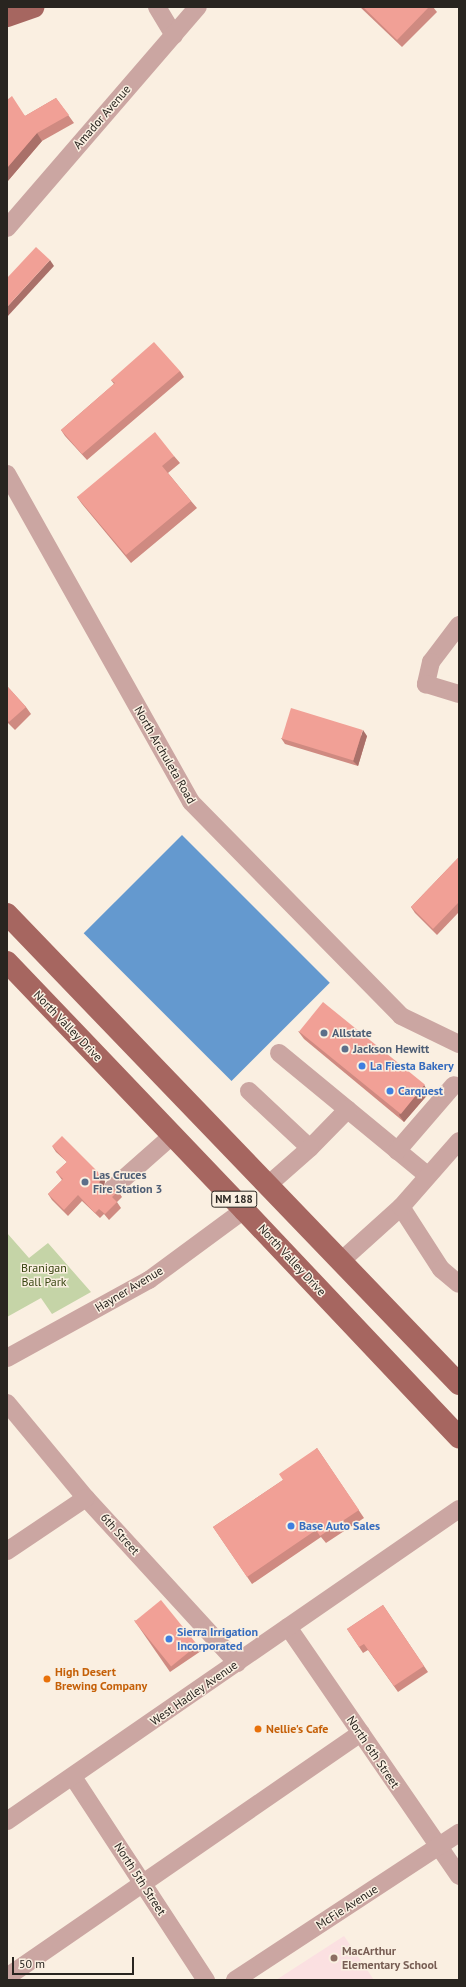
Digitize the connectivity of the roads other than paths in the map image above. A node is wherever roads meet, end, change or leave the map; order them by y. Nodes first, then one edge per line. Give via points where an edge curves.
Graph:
1 (33, 7) edge
2 (157, 7) edge
3 (198, 7) edge
4 (7, 16) edge
5 (174, 35) junction
6 (7, 228) edge
7 (7, 474) edge
8 (459, 626) edge
9 (459, 694) edge
10 (7, 914) edge
11 (7, 962) edge
12 (459, 1044) edge
13 (279, 1052) dead end
14 (454, 1085) dead end
15 (249, 1091) dead end
16 (348, 1110) junction
17 (173, 1135) junction
18 (459, 1141) edge
19 (310, 1148) junction
20 (397, 1151) junction
21 (428, 1176) junction
22 (268, 1185) junction
23 (113, 1188) dead end
24 (401, 1207) junction
25 (244, 1210) junction
26 (341, 1261) junction
27 (459, 1284) edge
28 (7, 1358) edge
29 (459, 1384) edge
30 (7, 1403) edge
31 (459, 1437) edge
32 (86, 1498) junction
33 (459, 1509) edge
34 (7, 1551) edge
35 (288, 1627) junction
36 (237, 1663) junction
37 (361, 1733) junction
38 (73, 1777) junction
39 (7, 1821) edge
40 (459, 1833) edge
41 (438, 1848) junction
42 (459, 1876) edge
43 (142, 1883) junction
44 (7, 1977) edge
45 (206, 1980) edge
46 (235, 1980) edge

1 - 4 main road
2 - 5 street
3 - 5 street, Amador Avenue
5 - 6 street, Amador Avenue
7 - 12 street, North Archuleta Road via 191,802 401,1016
8 - 9 street via 431,662 426,684
10 - 22 main road, NM 188
11 - 17 main road, North Valley Drive / NM 188
13 - 16 street
14 - 20 street
15 - 19 street
16 - 19 street
16 - 20 street
17 - 23 street
17 - 25 main road, North Valley Drive / NM 188
18 - 21 street
19 - 22 street
20 - 21 street
21 - 24 street
22 - 26 main road, NM 188
24 - 26 street
24 - 27 street via 441,1269
25 - 28 street, Hayner Avenue via 149,1280
25 - 31 main road, North Valley Drive / NM 188
26 - 29 main road, NM 188
30 - 32 street, 6th Street
32 - 34 street
32 - 36 street, 6th Street
33 - 35 street, West Hadley Avenue
35 - 36 street, West Hadley Avenue
35 - 37 street, North 6th Street
36 - 38 street, West Hadley Avenue
37 - 41 street, North 6th Street
37 - 43 street
38 - 39 street, West Hadley Avenue
38 - 43 street, North 5th Street
40 - 41 street, McFie Avenue
41 - 42 street, North 6th Street
41 - 46 street, McFie Avenue
43 - 44 street
43 - 45 street, North 5th Street

